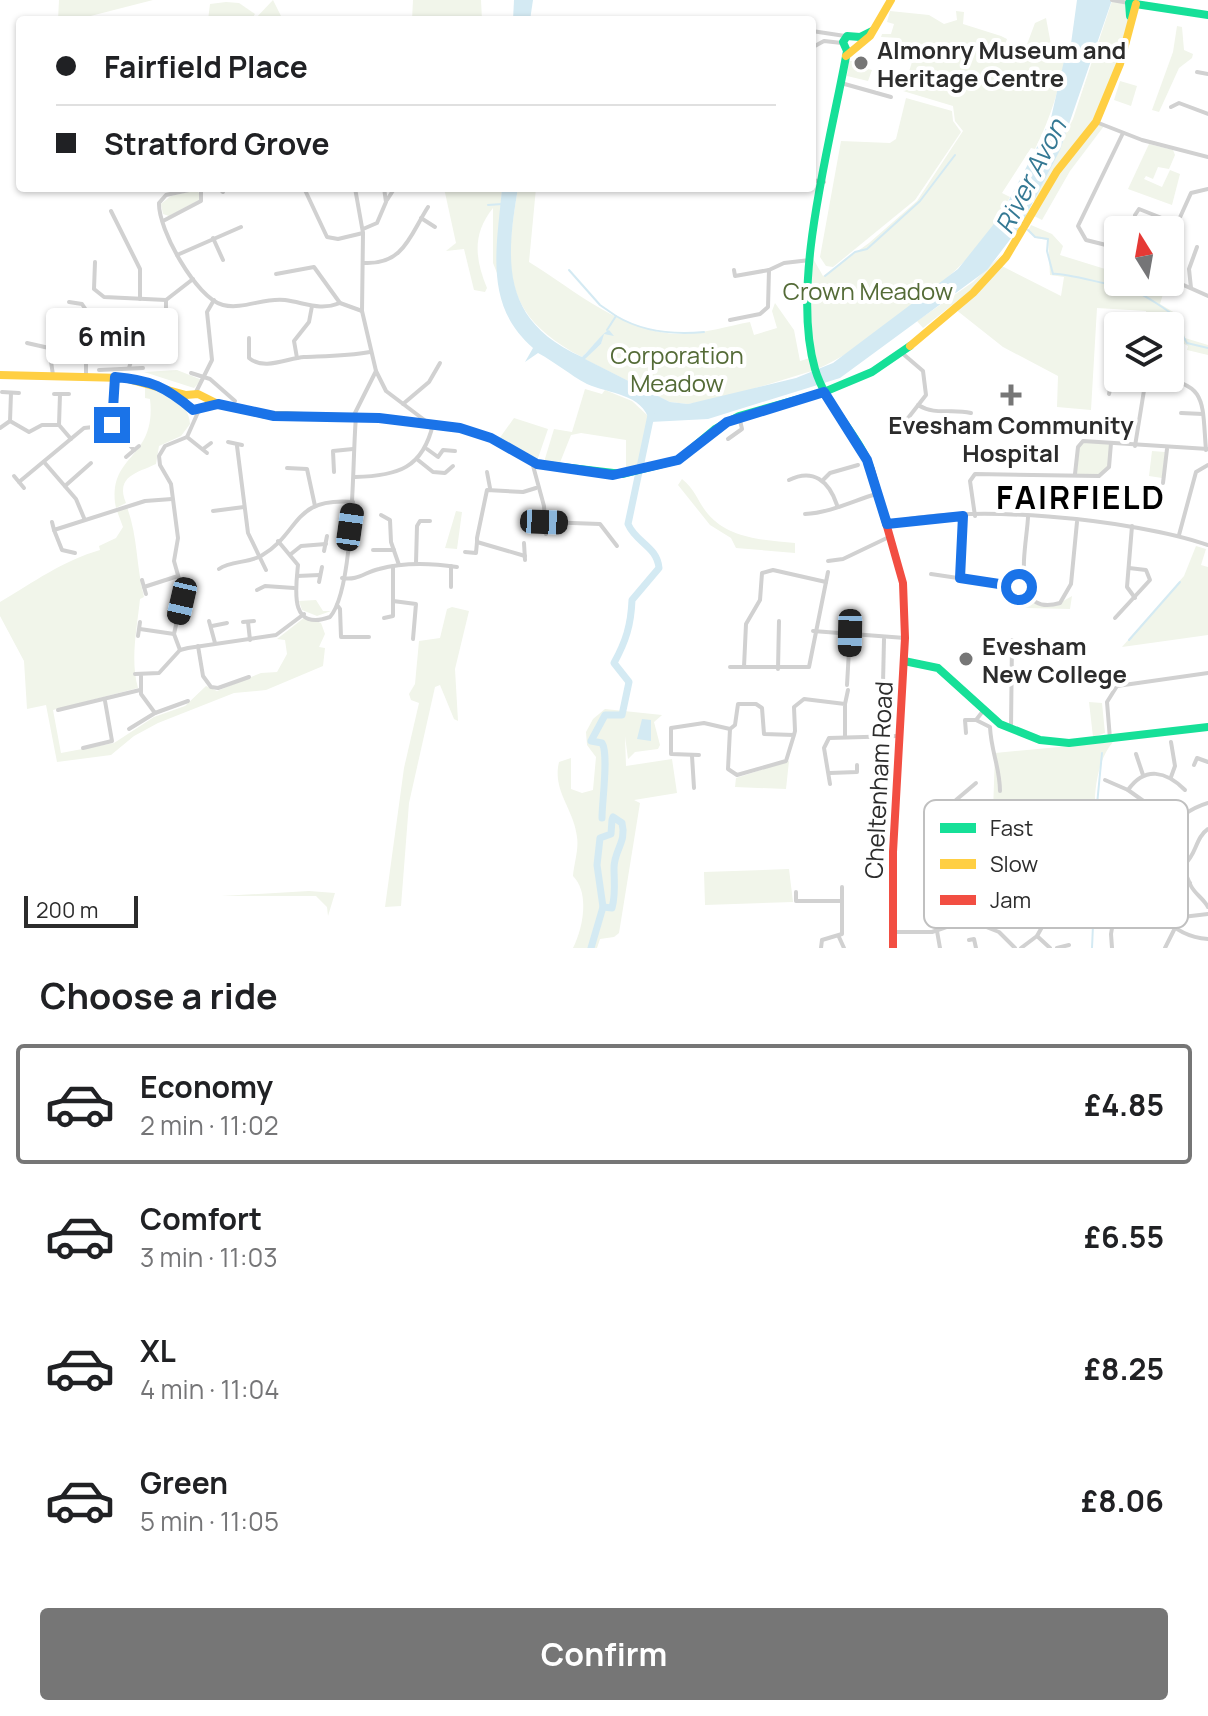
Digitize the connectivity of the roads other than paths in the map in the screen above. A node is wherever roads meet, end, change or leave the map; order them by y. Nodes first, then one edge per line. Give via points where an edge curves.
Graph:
1 (891, 0) edge
2 (1112, 0) edge
3 (1129, 4) edge
4 (1157, 4) edge
5 (1208, 15) edge
6 (816, 32) edge
7 (850, 43) junction
8 (816, 46) edge
9 (1197, 72) dead end
10 (1208, 74) edge
11 (841, 83) junction
12 (891, 97) dead end
13 (1171, 107) dead end
14 (1208, 114) edge
15 (1096, 122) junction
16 (1123, 133) junction
17 (1208, 157) edge
18 (816, 181) edge
19 (824, 182) junction
20 (1208, 189) edge
21 (185, 192) edge
22 (200, 192) edge
23 (306, 192) edge
24 (356, 192) edge
25 (385, 192) edge
26 (392, 192) edge
27 (386, 202) junction
28 (428, 207) dead end
29 (111, 211) dead end
30 (1135, 215) dead end
31 (1158, 216) edge
32 (1181, 216) edge
33 (421, 218) junction
34 (163, 221) junction
35 (241, 227) dead end
36 (435, 227) dead end
37 (363, 231) junction
38 (213, 238) junction
39 (1104, 244) edge
40 (1196, 247) dead end
41 (177, 255) junction
42 (223, 260) dead end
43 (810, 260) junction
44 (95, 262) dead end
45 (364, 263) junction
46 (734, 270) dead end
47 (769, 270) junction
48 (276, 274) dead end
49 (193, 279) junction
50 (1184, 285) edge
51 (1191, 288) junction
52 (1208, 296) edge
53 (140, 299) junction
54 (166, 300) junction
55 (214, 300) junction
56 (69, 302) dead end
57 (340, 303) junction
58 (312, 306) junction
59 (362, 311) junction
60 (730, 320) dead end
61 (96, 334) dead end
62 (56, 338) dead end
63 (249, 338) dead end
64 (141, 340) junction
65 (27, 343) dead end
66 (50, 349) junction
67 (370, 352) junction
68 (902, 353) junction
69 (297, 358) junction
70 (440, 363) dead end
71 (129, 368) junction
72 (143, 368) dead end
73 (99, 370) dead end
74 (376, 371) junction
75 (191, 373) dead end
76 (0, 375) edge
77 (53, 375) junction
78 (86, 376) junction
79 (205, 376) junction
80 (115, 377) junction
81 (1184, 381) edge
82 (824, 391) junction
83 (2, 392) edge
84 (1142, 392) edge
85 (11, 393) junction
86 (19, 393) dead end
87 (69, 394) dead end
88 (197, 400) junction
89 (235, 401) dead end
90 (403, 404) junction
91 (918, 405) junction
92 (409, 409) junction
93 (971, 413) dead end
94 (1181, 413) dead end
95 (1203, 414) junction
96 (739, 416) junction
97 (354, 417) junction
98 (891, 420) dead end
99 (10, 421) junction
100 (192, 421) junction
101 (409, 421) junction
102 (905, 422) junction
103 (431, 424) junction
104 (59, 425) junction
105 (112, 425) junction
106 (911, 427) dead end
107 (0, 428) edge
108 (187, 437) junction
109 (71, 439) junction
110 (728, 439) dead end
111 (228, 442) dead end
112 (211, 443) dead end
113 (1111, 443) junction
114 (139, 446) dead end
115 (1135, 446) junction
116 (353, 449) junction
117 (427, 449) junction
118 (1167, 449) junction
119 (134, 450) junction
120 (1207, 450) edge
121 (455, 451) dead end
122 (126, 457) dead end
123 (418, 460) junction
124 (44, 462) junction
125 (532, 462) junction
126 (80, 463) dead end
127 (91, 463) dead end
128 (858, 465) dead end
129 (1208, 465) edge
130 (453, 466) dead end
131 (287, 468) dead end
132 (85, 469) junction
133 (334, 472) dead end
134 (487, 472) dead end
135 (1075, 474) junction
136 (14, 476) dead end
137 (355, 477) junction
138 (789, 480) dead end
139 (823, 480) junction
140 (19, 482) junction
141 (1163, 483) dead end
142 (65, 486) junction
143 (24, 488) dead end
144 (490, 488) junction
145 (536, 488) junction
146 (879, 493) junction
147 (172, 499) junction
148 (353, 502) junction
149 (837, 505) junction
150 (315, 506) junction
151 (244, 507) junction
152 (213, 511) dead end
153 (805, 514) dead end
154 (381, 515) dead end
155 (963, 516) junction
156 (975, 516) junction
157 (1028, 517) junction
158 (84, 519) junction
159 (430, 521) dead end
160 (52, 522) dead end
161 (544, 522) junction
162 (1077, 522) junction
163 (887, 524) junction
164 (1132, 526) junction
165 (54, 530) junction
166 (546, 534) dead end
167 (1179, 535) junction
168 (327, 536) dead end
169 (891, 536) junction
170 (278, 541) junction
171 (477, 542) junction
172 (524, 543) dead end
173 (326, 544) junction
174 (1208, 545) edge
175 (617, 546) dead end
176 (373, 550) dead end
177 (394, 550) junction
178 (324, 551) dead end
179 (465, 552) dead end
180 (75, 553) dead end
181 (291, 554) junction
182 (259, 557) junction
183 (828, 561) dead end
184 (416, 563) junction
185 (396, 565) junction
186 (322, 567) dead end
187 (1129, 568) junction
188 (219, 569) dead end
189 (266, 570) dead end
190 (828, 572) dead end
191 (931, 574) dead end
192 (178, 576) junction
193 (297, 576) junction
194 (342, 578) junction
195 (960, 578) junction
196 (142, 580) dead end
197 (260, 580) dead end
198 (826, 582) junction
199 (144, 587) junction
200 (451, 587) dead end
201 (294, 588) junction
202 (1024, 588) junction
203 (146, 594) dead end
204 (1135, 598) junction
205 (393, 601) junction
206 (337, 605) junction
207 (304, 614) junction
208 (384, 618) dead end
209 (1115, 618) dead end
210 (209, 621) dead end
211 (779, 621) dead end
212 (140, 622) dead end
213 (248, 622) dead end
214 (227, 623) dead end
215 (212, 626) junction
216 (140, 629) junction
217 (813, 631) junction
218 (850, 633) junction
219 (174, 634) junction
220 (138, 636) dead end
221 (369, 637) dead end
222 (905, 638) junction
223 (413, 639) dead end
224 (884, 639) junction
225 (250, 640) junction
226 (1012, 640) dead end
227 (215, 643) junction
228 (198, 646) junction
229 (180, 650) junction
230 (904, 661) junction
231 (730, 667) dead end
232 (744, 667) junction
233 (778, 669) junction
234 (237, 673) dead end
235 (1208, 673) edge
236 (249, 677) dead end
237 (239, 679) junction
238 (883, 684) dead end
239 (140, 690) junction
240 (180, 697) dead end
241 (105, 701) junction
242 (846, 706) junction
243 (58, 710) dead end
244 (983, 711) junction
245 (155, 713) junction
246 (976, 720) junction
247 (1208, 727) edge
248 (129, 729) dead end
249 (730, 729) junction
250 (1011, 730) junction
251 (966, 733) dead end
252 (794, 735) junction
253 (902, 736) junction
254 (845, 737) junction
255 (92, 739) dead end
256 (1110, 739) junction
257 (1171, 742) dead end
258 (93, 746) junction
259 (83, 748) dead end
260 (1136, 754) dead end
261 (1208, 762) edge
262 (857, 765) dead end
263 (1194, 765) dead end
264 (830, 773) junction
265 (1143, 775) junction
266 (1171, 777) junction
267 (1105, 780) dead end
268 (976, 783) dead end
269 (830, 784) dead end
270 (694, 788) dead end
271 (1128, 790) junction
272 (1185, 790) dead end
273 (1000, 791) dead end
274 (956, 800) edge
275 (1140, 800) edge
276 (1208, 803) edge
277 (1188, 814) edge
278 (1208, 829) edge
279 (1188, 862) edge
280 (1188, 877) edge
281 (1190, 883) joint
282 (842, 887) dead end
283 (796, 892) dead end
284 (842, 904) junction
285 (1208, 907) edge
286 (1208, 914) edge
287 (1188, 916) edge
288 (947, 928) edge
289 (992, 928) edge
290 (1041, 928) edge
291 (1175, 928) joint
292 (937, 931) junction
293 (893, 932) junction
294 (1037, 936) junction
295 (839, 937) junction
296 (1208, 939) edge
297 (969, 940) dead end
298 (1069, 945) dead end
299 (821, 948) edge
300 (844, 948) edge
301 (893, 948) edge
302 (940, 948) edge
303 (976, 948) edge
304 (1018, 948) edge
305 (1050, 948) edge
306 (1057, 948) edge
307 (1165, 948) edge

1 - 7 main road via 872,31
2 - 3 street
3 - 4 main road
3 - 15 main road via 1131,24
4 - 5 main road
6 - 7 street
7 - 8 street via 831,40
7 - 11 main road, Cheltenham Road
9 - 10 street
11 - 12 street
11 - 19 main road, Cheltenham Road
13 - 14 street via 1180,100
15 - 16 street
15 - 68 main road via 1057,171 1000,265
16 - 17 street
16 - 39 street via 1078,226 1086,240
18 - 19 street
19 - 43 main road, Cheltenham Road
20 - 32 street via 1191,193
21 - 34 street via 161,199
22 - 34 street via 201,201
23 - 37 street via 325,235 338,239
24 - 37 street
25 - 27 street
26 - 27 street
27 - 37 street via 377,223
28 - 33 street
29 - 53 street via 140,269
30 - 31 street via 1142,209
33 - 36 street
33 - 45 street via 398,256
34 - 41 street
35 - 38 street
37 - 45 street
38 - 41 street
38 - 42 street
40 - 51 street via 1189,269
41 - 49 street
43 - 47 street
43 - 82 main road, Cheltenham Road via 806,316
44 - 53 street via 98,295
45 - 59 street
46 - 47 street via 735,276
47 - 60 street via 768,307 760,314
48 - 57 street via 314,267
49 - 54 street
49 - 55 street
50 - 51 street
51 - 52 street
53 - 54 street
54 - 64 street via 163,332
55 - 58 street via 228,306 283,299
55 - 79 street via 207,312 212,357
56 - 78 street via 86,310
57 - 58 street
57 - 59 street
58 - 69 street via 309,322 294,341
59 - 67 street
61 - 64 street via 128,333
62 - 66 street
63 - 69 street via 251,361 287,363
64 - 71 street
65 - 66 street
66 - 77 street
67 - 69 street
67 - 74 street
68 - 82 main road
68 - 91 street via 923,371 926,395
70 - 90 street via 429,382
71 - 72 street
71 - 73 street
74 - 90 street via 383,388
74 - 97 street
75 - 79 street
76 - 77 main road
77 - 78 main road
78 - 80 main road
79 - 88 street
79 - 89 street
80 - 88 main road via 145,381
80 - 105 street
81 - 95 street via 1202,398
82 - 96 main road
82 - 146 main road, Cheltenham Road via 867,460
83 - 85 street
84 - 115 street
85 - 86 street
85 - 99 street
87 - 104 street via 57,394
88 - 97 main road via 274,416
88 - 100 street
88 - 100 street
90 - 92 street
91 - 93 street via 934,413
91 - 102 street
92 - 101 street
92 - 103 street
94 - 95 street
95 - 120 street
96 - 110 street via 742,429
96 - 125 main road via 715,429 688,455 634,472 613,475
97 - 101 main road
97 - 116 street
98 - 102 street
99 - 104 street via 29,432
99 - 107 street
100 - 108 street
101 - 103 main road
102 - 106 street
103 - 117 street
103 - 125 main road via 491,438
104 - 109 street
105 - 109 street via 86,427
105 - 119 street
108 - 112 street via 205,451
108 - 147 street via 165,446 159,456
109 - 124 street
111 - 151 street via 240,446
113 - 115 street
113 - 135 street via 1104,474
113 - 135 street via 1080,443
114 - 119 street
115 - 118 street
116 - 133 street via 333,451
116 - 137 street
117 - 121 street via 438,457 443,450
117 - 123 street
118 - 120 street
118 - 141 street
119 - 122 street
123 - 130 street via 437,473
123 - 137 street via 389,473
124 - 140 street
124 - 142 street
125 - 145 street
126 - 132 street
127 - 132 street
128 - 139 street
129 - 167 street via 1196,472
131 - 150 street via 307,469
132 - 142 street
134 - 144 street
135 - 156 street via 977,473 970,481
136 - 140 street
137 - 148 street
138 - 139 street via 807,474
139 - 149 street
140 - 143 street
142 - 158 street
144 - 145 street
144 - 171 street
145 - 161 street
146 - 149 street
146 - 163 main road, Cheltenham Road
147 - 158 street via 145,501
147 - 192 street
148 - 150 street
148 - 194 street
149 - 153 street via 827,512
150 - 170 street
151 - 152 street
151 - 182 street
154 - 177 street via 390,520
155 - 156 street
155 - 163 street
155 - 195 street
156 - 157 street
157 - 162 street
157 - 202 street
158 - 165 street
159 - 184 street via 418,522
160 - 165 street
161 - 166 street
161 - 175 street via 600,524
162 - 164 street
162 - 202 street via 1071,584 1062,601 1041,605
163 - 169 main road, Cheltenham Road
164 - 167 street
164 - 187 street
165 - 180 street via 66,556
167 - 174 street
168 - 173 street
169 - 183 street
169 - 222 main road, Cheltenham Road via 903,583
170 - 181 street
170 - 182 street
171 - 172 street via 525,558
171 - 179 street via 478,553
173 - 178 street
173 - 181 street via 301,546
176 - 177 street
177 - 185 street
181 - 193 street
182 - 188 street
182 - 189 street
184 - 185 street
184 - 200 street via 454,566
185 - 194 street via 359,579
185 - 205 street
186 - 193 street via 319,578
187 - 204 street via 1128,590
187 - 204 street via 1146,570 1150,578
190 - 198 street
191 - 195 street
192 - 199 street
192 - 219 street via 183,593
193 - 201 street
194 - 206 street
195 - 202 street
196 - 199 street
197 - 201 street via 259,588
198 - 217 street
198 - 232 street via 773,570 762,573 760,600 746,624
199 - 203 street
201 - 207 street via 296,605
204 - 209 street
205 - 208 street via 393,616
205 - 223 street via 416,604
206 - 207 street via 332,616 321,620
206 - 221 street via 341,637
207 - 225 street via 276,635
210 - 215 street
211 - 233 street
212 - 216 street
213 - 225 street
214 - 215 street
215 - 227 street
216 - 219 street
216 - 220 street
217 - 218 street
217 - 233 street via 809,667
218 - 224 street
218 - 242 street
219 - 229 street
222 - 224 street
222 - 230 main road, Cheltenham Road
224 - 238 street
225 - 227 street
226 - 250 street
227 - 228 street
228 - 229 street
228 - 237 street via 203,676 211,687
229 - 239 street via 162,671 138,674
230 - 244 main road via 938,668
230 - 253 main road, Cheltenham Road
231 - 232 street
232 - 233 street
234 - 237 street
235 - 256 street via 1112,689 1107,699
236 - 237 street
239 - 241 street
239 - 245 street
240 - 245 street via 186,702
241 - 243 street
241 - 258 street via 112,741
242 - 252 street via 798,701
242 - 254 street
244 - 246 street
244 - 250 main road
245 - 248 street
246 - 251 street via 965,720
246 - 273 street via 990,727
247 - 256 main road
249 - 252 street via 736,723 736,706 756,704 763,710 764,734
249 - 252 street via 727,766 737,775 786,761
249 - 270 street via 704,723 674,726 669,734 671,754 696,756
250 - 256 main road via 1056,743
253 - 254 street
253 - 293 main road, Cheltenham Road
254 - 264 street via 829,738 824,744
255 - 258 street
257 - 266 street
258 - 259 street
260 - 265 street
261 - 263 street via 1197,758
262 - 264 street via 858,775
264 - 269 street
265 - 266 street
265 - 271 street
266 - 272 street
267 - 271 street
268 - 274 street
271 - 275 street
276 - 277 street
278 - 279 street
280 - 281 street
281 - 285 street
282 - 284 street
283 - 284 street via 796,901
284 - 295 street
286 - 287 street
288 - 292 street
289 - 304 street
290 - 294 street
291 - 296 street
291 - 307 street
292 - 293 street
292 - 302 street
293 - 301 main road, Cheltenham Road
294 - 304 street
294 - 305 street
295 - 299 street via 822,940
295 - 300 street
297 - 303 street via 974,939
298 - 306 street

